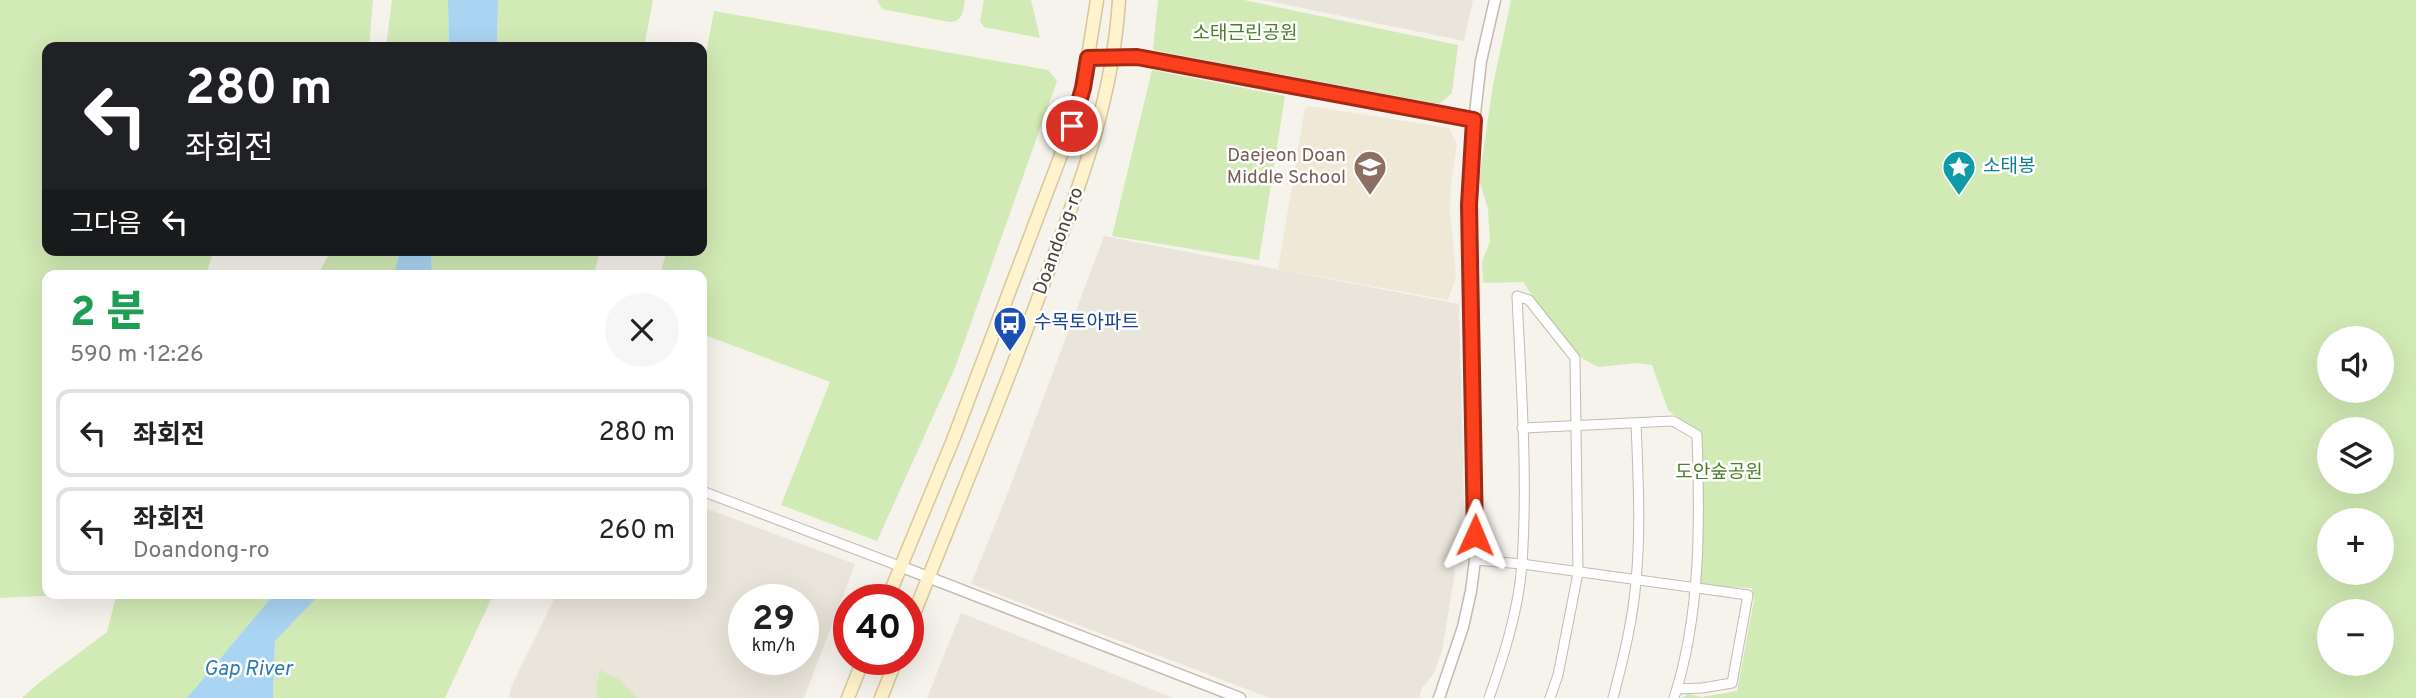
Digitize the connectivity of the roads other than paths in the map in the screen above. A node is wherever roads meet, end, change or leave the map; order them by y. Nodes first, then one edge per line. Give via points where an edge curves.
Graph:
1 (1097, 0) edge
2 (1119, 0) edge
3 (1495, 0) edge
4 (1114, 57) junction
5 (1088, 58) junction
6 (1474, 120) junction
7 (1636, 423) junction
8 (1577, 426) junction
9 (1522, 428) junction
10 (707, 493) edge
11 (1475, 560) junction
12 (1522, 564) junction
13 (902, 566) junction
14 (1578, 573) junction
15 (929, 577) junction
16 (1636, 581) junction
17 (894, 584) edge
18 (1694, 588) junction
19 (924, 589) edge
20 (857, 675) edge
21 (890, 675) edge
22 (1675, 694) edge
23 (848, 698) edge
24 (881, 698) edge
25 (1240, 698) edge
26 (1439, 698) edge
27 (1489, 698) edge
28 (1550, 698) edge
29 (1613, 698) edge

1 - 5 main road, Doandong-ro
2 - 4 main road, Doandong-ro
3 - 6 street
4 - 5 street
4 - 6 street via 1137,57
4 - 15 main road, Doandong-ro via 1073,209
5 - 13 main road, Doandong-ro via 1072,126
6 - 11 street via 1469,218
7 - 8 street
7 - 16 street
7 - 18 street via 1673,421 1697,435 1699,521
8 - 9 street
8 - 9 street via 1576,358 1529,300 1517,296
8 - 14 street
9 - 12 street
10 - 13 street
11 - 12 street
11 - 26 street via 1463,627
12 - 14 street
12 - 27 street via 1508,640
13 - 15 street
13 - 17 main road, Doandong-ro
14 - 16 street
14 - 28 street
15 - 19 main road, Doandong-ro
15 - 25 street
16 - 18 street
16 - 29 street
18 - 22 street
18 - 22 street via 1748,595 1732,683
20 - 23 main road
21 - 24 main road

